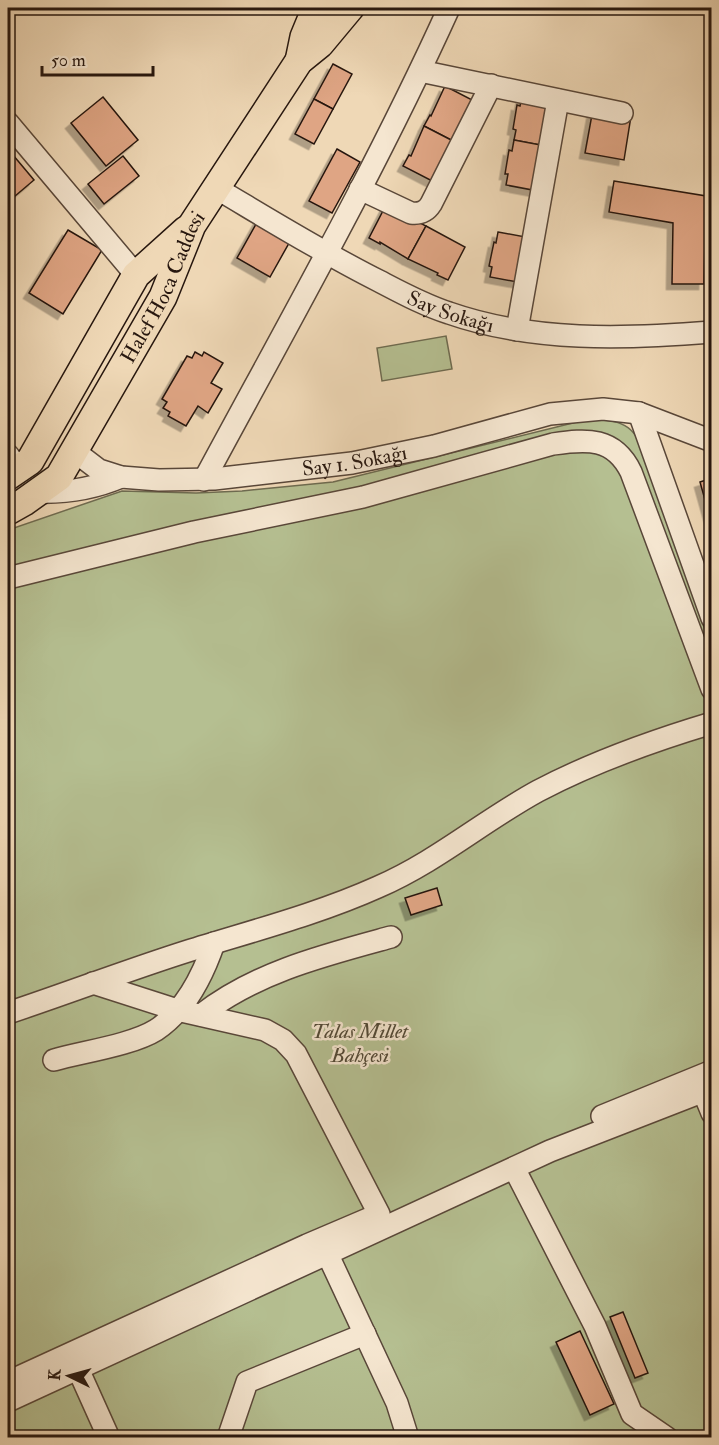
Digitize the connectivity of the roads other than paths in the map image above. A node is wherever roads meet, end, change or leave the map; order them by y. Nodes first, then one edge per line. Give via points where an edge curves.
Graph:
1 (316, 8) edge
2 (350, 8) edge
3 (449, 8) edge
4 (299, 61) junction
5 (420, 70) junction
6 (490, 86) junction
7 (558, 100) junction
8 (622, 113) dead end
9 (9, 128) edge
10 (216, 188) junction
11 (360, 189) junction
12 (192, 225) junction
13 (326, 254) junction
14 (136, 275) junction
15 (517, 330) junction
16 (711, 332) edge
17 (639, 413) junction
18 (711, 441) edge
19 (75, 449) junction
20 (11, 467) edge
21 (121, 477) junction
22 (204, 480) junction
23 (38, 492) junction
24 (8, 511) edge
25 (8, 578) edge
26 (711, 618) edge
27 (711, 689) edge
28 (711, 723) edge
29 (391, 937) dead end
30 (214, 943) junction
31 (93, 983) junction
32 (177, 1010) junction
33 (8, 1012) edge
34 (201, 1015) junction
35 (54, 1060) dead end
36 (711, 1071) edge
37 (707, 1090) edge
38 (711, 1113) edge
39 (514, 1168) junction
40 (379, 1214) junction
41 (327, 1253) junction
42 (365, 1334) junction
43 (78, 1369) junction
44 (8, 1382) edge
45 (8, 1401) edge
46 (109, 1437) edge
47 (228, 1437) edge
48 (408, 1437) edge
49 (667, 1437) edge

1 - 4 main road
2 - 4 main road via 320,44
3 - 5 street
4 - 10 main road
5 - 6 street
5 - 11 street
6 - 7 street
6 - 11 street via 426,210 411,213
7 - 8 street
7 - 15 street
9 - 14 street
10 - 12 main road
10 - 13 street, Say Sokağı
11 - 13 street
12 - 14 main road, Halef Hoca Caddesi
12 - 19 main road, Halef Hoca Caddesi via 163,297
13 - 15 street, Say Sokağı via 426,305
13 - 22 street
14 - 20 main road, Halef Hoca Caddesi via 30,461
15 - 16 street, Say Sokağı via 609,336
17 - 18 street, Say 1. Sokağı
17 - 22 street, Say 1. Sokağı via 567,411 397,455
17 - 26 street
19 - 21 street, Say 1. Sokağı via 99,470
19 - 23 main road, Halef Hoca Caddesi via 59,477
21 - 22 street, Say 1. Sokağı
21 - 23 street via 85,489
23 - 24 main road, Halef Hoca Caddesi
25 - 27 street via 194,532 363,497 553,444 597,441 617,451 628,464
28 - 30 street via 563,779 425,864 377,888
29 - 34 street via 302,963 236,991
30 - 31 street
30 - 32 street via 200,978
31 - 32 street
31 - 33 street
32 - 34 street
32 - 35 street via 155,1030
34 - 40 street via 266,1030 290,1046
36 - 40 street
37 - 38 street
37 - 39 street
39 - 41 street
39 - 49 street via 595,1326 632,1414
40 - 44 street
41 - 42 street
41 - 43 street
42 - 47 street via 247,1382
42 - 48 street
43 - 45 street
43 - 46 street

